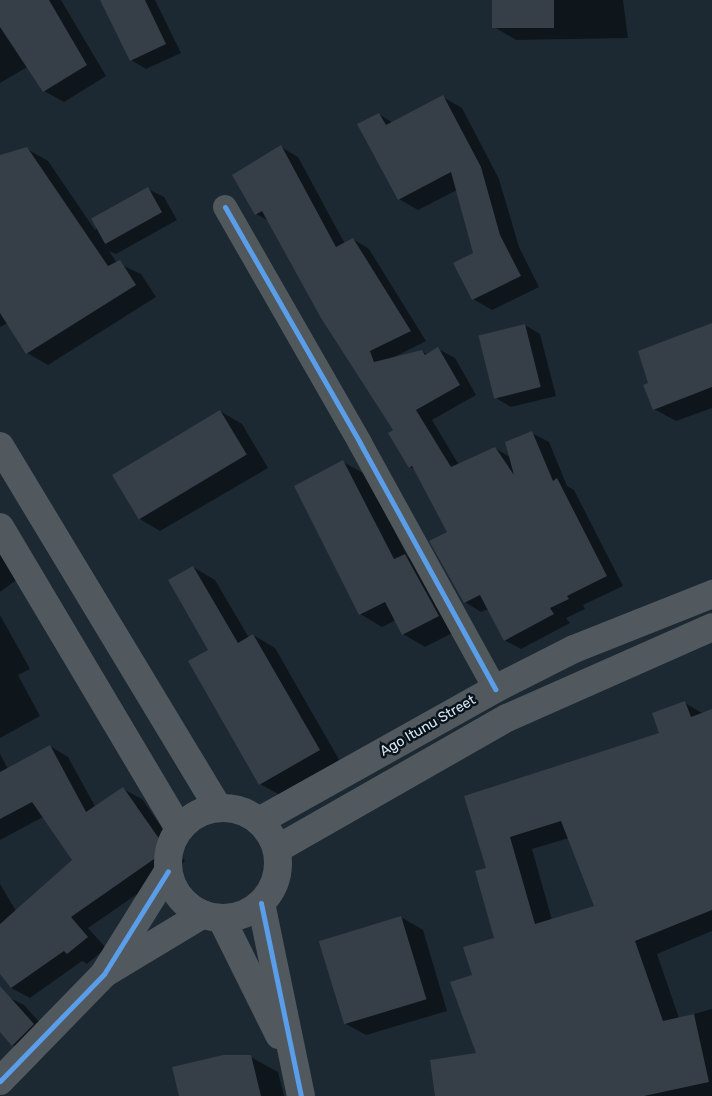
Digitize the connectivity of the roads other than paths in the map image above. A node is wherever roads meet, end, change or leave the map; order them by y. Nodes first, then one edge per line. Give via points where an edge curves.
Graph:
1 (225, 207) dead end
2 (0, 446) edge
3 (0, 528) edge
4 (712, 594) edge
5 (712, 627) edge
6 (495, 688) junction
7 (218, 808) junction
8 (259, 821) junction
9 (179, 829) junction
10 (276, 850) junction
11 (168, 871) junction
12 (261, 903) junction
13 (212, 916) junction
14 (104, 974) junction
15 (0, 1081) edge
16 (299, 1084) edge

1 - 6 street
2 - 7 main road
3 - 9 main road
4 - 6 main road, Ago Itunu Street via 574,649
5 - 10 main road via 507,718
6 - 8 main road, Ago Itunu Street
7 - 8 main road via 233,809
7 - 9 main road via 197,814
8 - 10 main road via 270,834
9 - 11 main road via 170,849
10 - 12 main road via 276,879
11 - 13 main road via 174,889 186,904
11 - 14 main road
12 - 13 main road via 242,915
12 - 16 main road
13 - 14 main road
13 - 16 main road
14 - 15 main road

